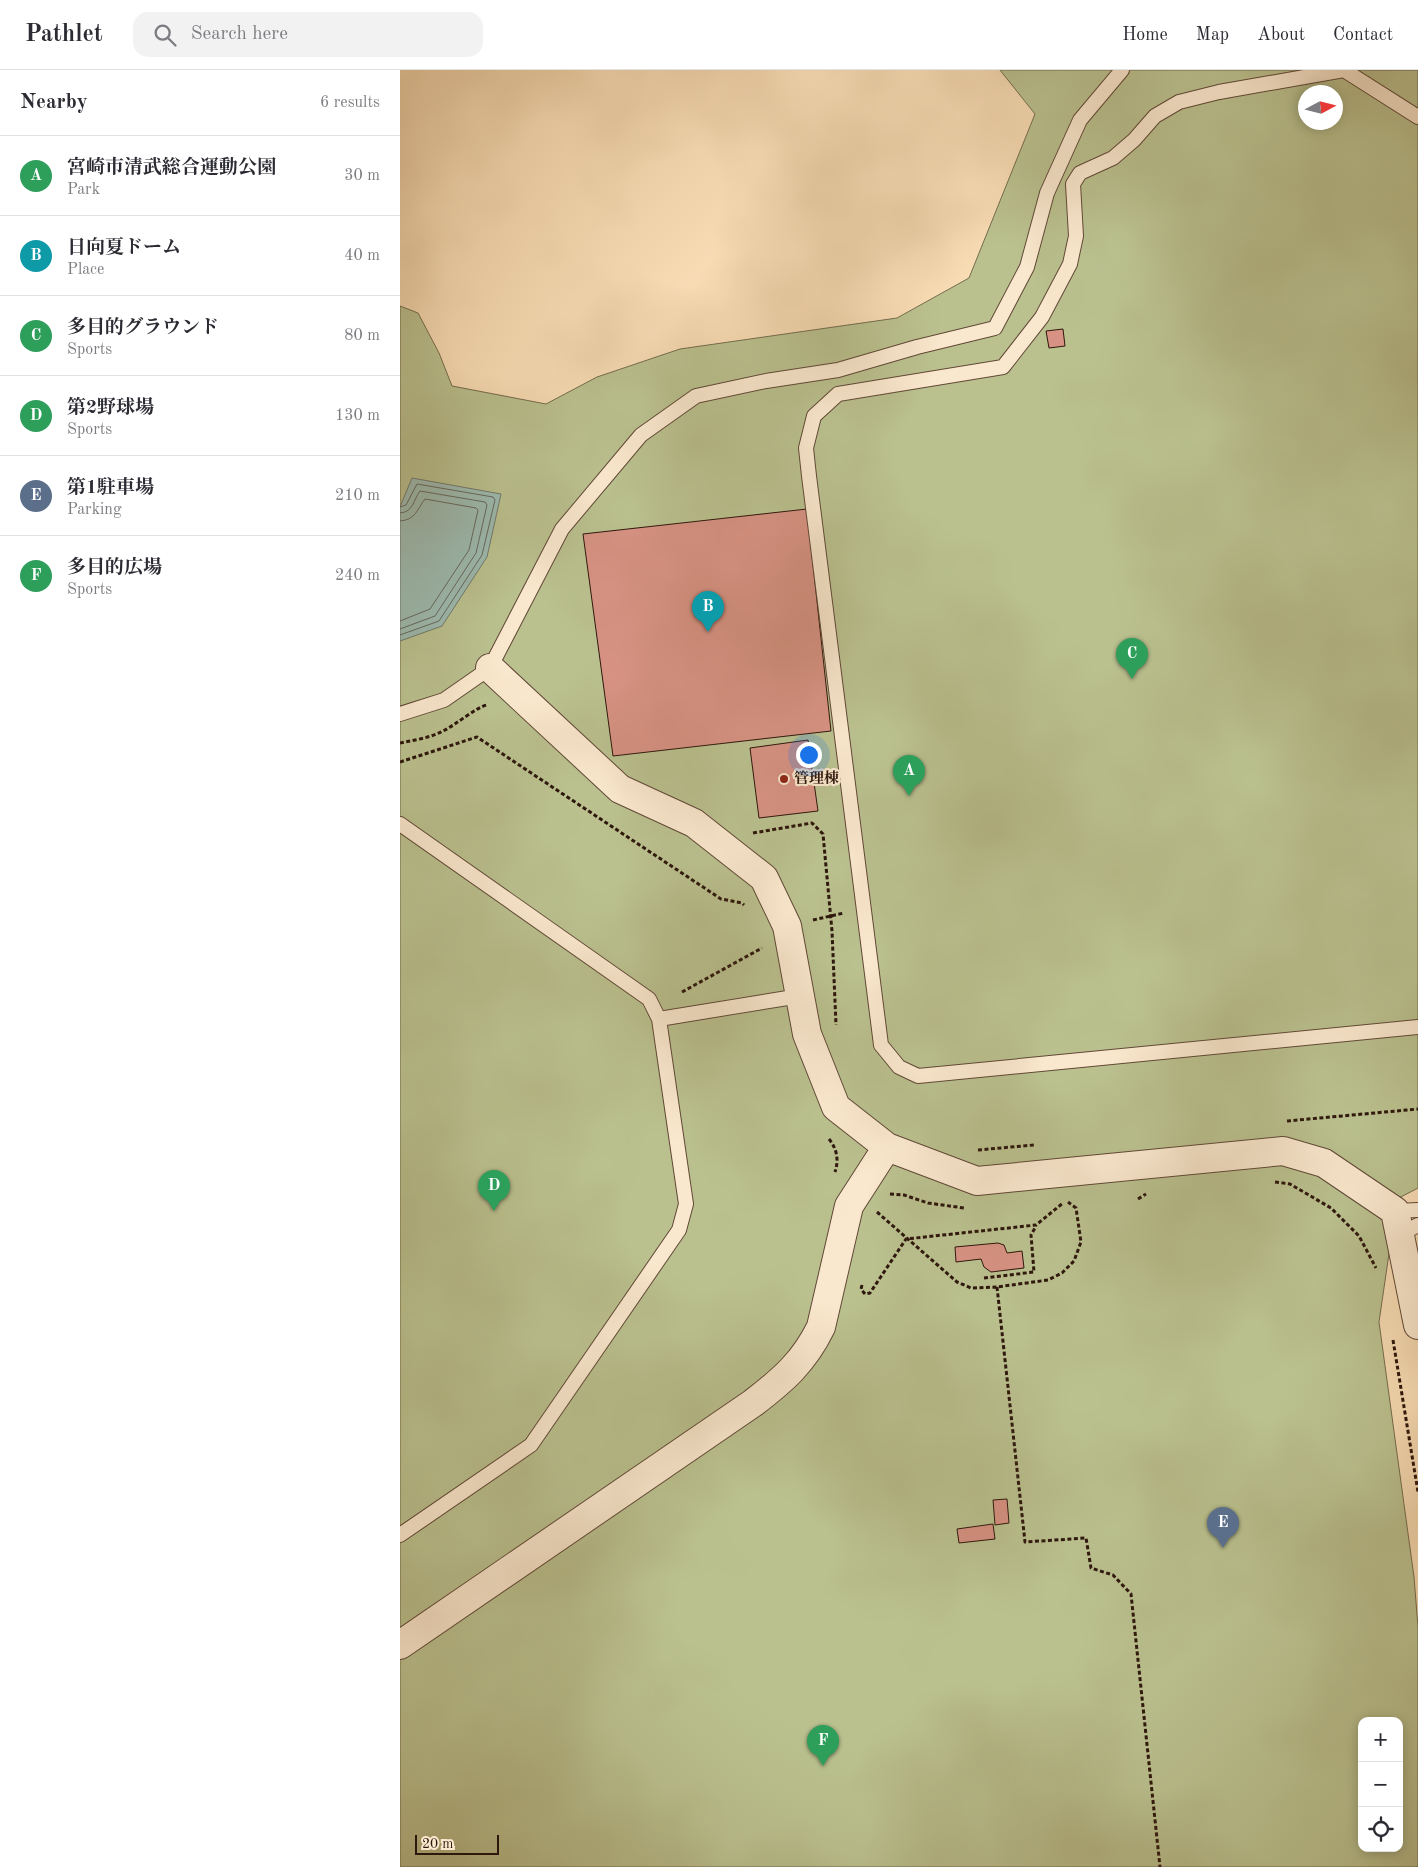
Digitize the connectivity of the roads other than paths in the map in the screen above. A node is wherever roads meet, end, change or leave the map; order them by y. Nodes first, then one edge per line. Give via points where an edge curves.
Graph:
1 (1122, 70) edge
2 (1418, 117) edge
3 (490, 668) junction
4 (400, 714) edge
5 (400, 824) edge
6 (800, 996) junction
7 (658, 1019) junction
8 (1418, 1027) edge
9 (887, 1147) junction
10 (1408, 1220) edge
11 (1418, 1325) edge
12 (400, 1535) edge
13 (400, 1645) edge

1 - 3 lane via 1080,120 1047,193 1027,267 995,328 838,370 696,396 640,435 562,529
2 - 8 lane via 1344,70 1179,102 1155,116 1113,158 1080,173 1073,184 1076,236 1070,264 1042,317 1003,366 838,394 814,416 806,448 881,1045 899,1067 918,1076
3 - 4 lane via 444,700
3 - 6 street via 620,789 694,823 764,878 787,926
5 - 7 lane via 649,999
6 - 7 lane
6 - 9 street via 807,1034 836,1106
7 - 12 lane via 686,1204 679,1230 531,1446
9 - 10 street via 976,1181 1283,1151 1324,1163
9 - 13 street via 849,1206 821,1327 812,1345 785,1378
10 - 11 street

